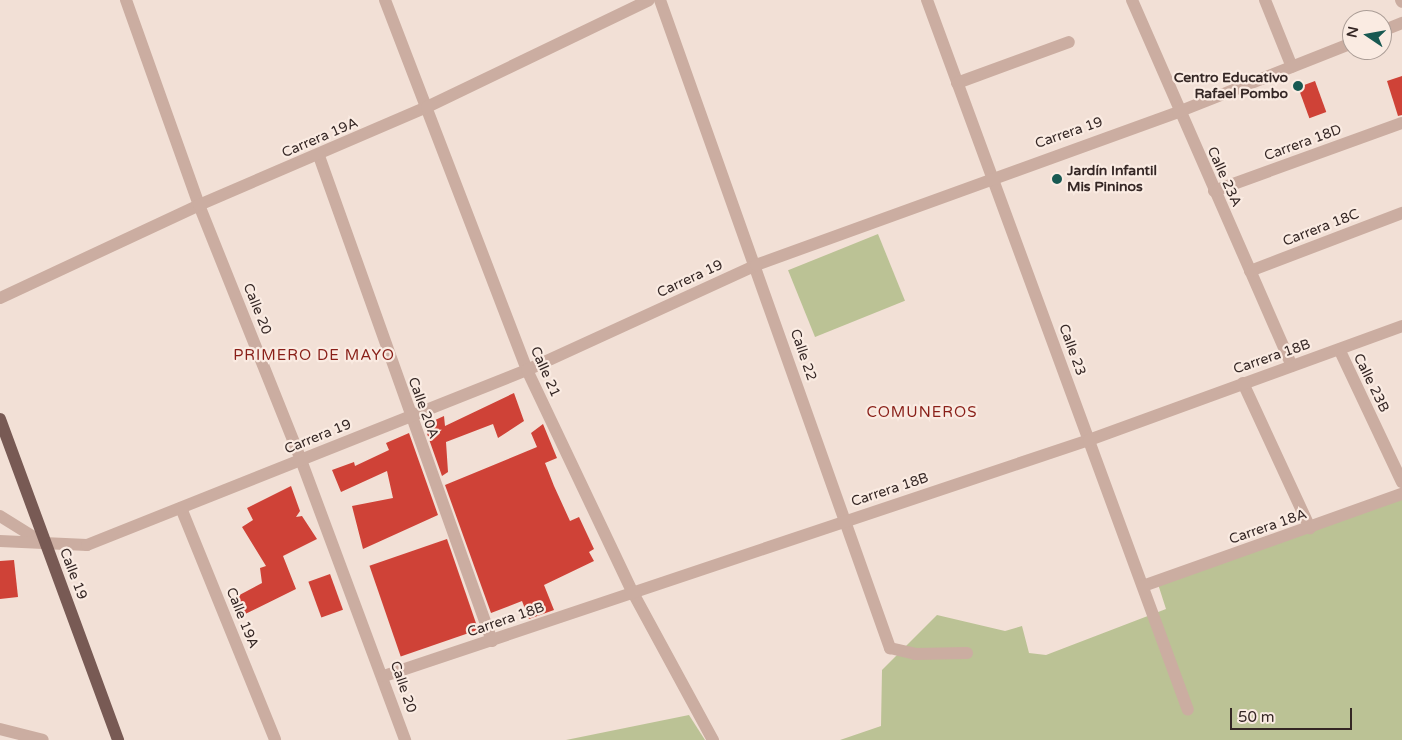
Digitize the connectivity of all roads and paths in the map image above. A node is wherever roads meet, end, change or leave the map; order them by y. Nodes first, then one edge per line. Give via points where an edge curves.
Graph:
1 (126, 0) edge
2 (385, 0) edge
3 (649, 0) edge
4 (660, 0) edge
5 (926, 0) edge
6 (1132, 0) edge
7 (1265, 0) edge
8 (1069, 42) dead end
9 (1342, 47) edge
10 (1292, 67) junction
11 (957, 83) junction
12 (427, 107) junction
13 (1178, 112) junction
14 (1402, 123) edge
15 (319, 156) junction
16 (994, 175) junction
17 (1214, 191) junction
18 (199, 204) junction
19 (1402, 213) edge
20 (756, 265) junction
21 (1250, 272) junction
22 (0, 298) edge
23 (1402, 326) edge
24 (1340, 351) junction
25 (1292, 366) junction
26 (527, 370) junction
27 (1243, 383) junction
28 (410, 417) junction
29 (0, 419) edge
30 (1088, 440) junction
31 (301, 460) junction
32 (1402, 482) edge
33 (1402, 494) edge
34 (181, 508) junction
35 (0, 516) edge
36 (845, 521) junction
37 (1310, 528) junction
38 (0, 541) edge
39 (45, 544) junction
40 (1142, 586) junction
41 (632, 592) junction
42 (492, 641) junction
43 (967, 653) dead end
44 (384, 676) junction
45 (1188, 710) dead end
46 (0, 729) edge
47 (43, 740) edge
48 (118, 740) edge
49 (275, 740) edge
50 (405, 740) edge
51 (713, 740) edge

1 - 18 street, Calle 20
2 - 12 street, Calle 21
3 - 12 street, Carrera 19A
4 - 20 street, Calle 22
5 - 11 street, Calle 23
6 - 13 street, Calle 23A
7 - 10 street
8 - 11 street
9 - 10 street, Carrera 19
10 - 13 street, Carrera 19
11 - 16 street, Calle 23
12 - 15 street, Carrera 19A
12 - 26 street, Calle 21
13 - 16 street, Carrera 19
13 - 17 street, Calle 23A
14 - 17 street, Carrera 18D
15 - 18 street, Carrera 19A
15 - 28 street, Calle 20A
16 - 20 street, Carrera 19
16 - 30 street, Calle 23
17 - 21 street, Calle 23A
18 - 22 street, Carrera 19A
18 - 31 street, Calle 20
19 - 21 street, Carrera 18C
20 - 26 street, Carrera 19
20 - 36 street, Calle 22
21 - 25 street, Calle 23A
23 - 24 street, Carrera 18B
24 - 25 street, Carrera 18B
24 - 32 street, Calle 23B
25 - 27 street, Carrera 18B
26 - 28 street, Carrera 19
26 - 41 street, Calle 21
27 - 30 street, Carrera 18B
27 - 37 street
28 - 31 street, Carrera 19
28 - 42 street, Calle 20A
29 - 39 main road, Calle 19
30 - 36 street, Carrera 18B
30 - 40 street, Calle 23
31 - 34 street, Carrera 19
31 - 44 street, Calle 20
33 - 37 street, Carrera 18A
34 - 39 street, Carrera 19 via 87,545
34 - 49 street, Calle 19A
35 - 39 street
36 - 41 street, Carrera 18B
36 - 43 street, Calle 22 via 890,648 915,654
37 - 40 street, Carrera 18A
38 - 39 street, Carrera 19
39 - 48 main road, Calle 19
40 - 45 street, Calle 23
41 - 42 street, Carrera 18B
41 - 51 street, Calle 21
42 - 44 street, Carrera 18B
44 - 50 street, Calle 20
46 - 47 street

